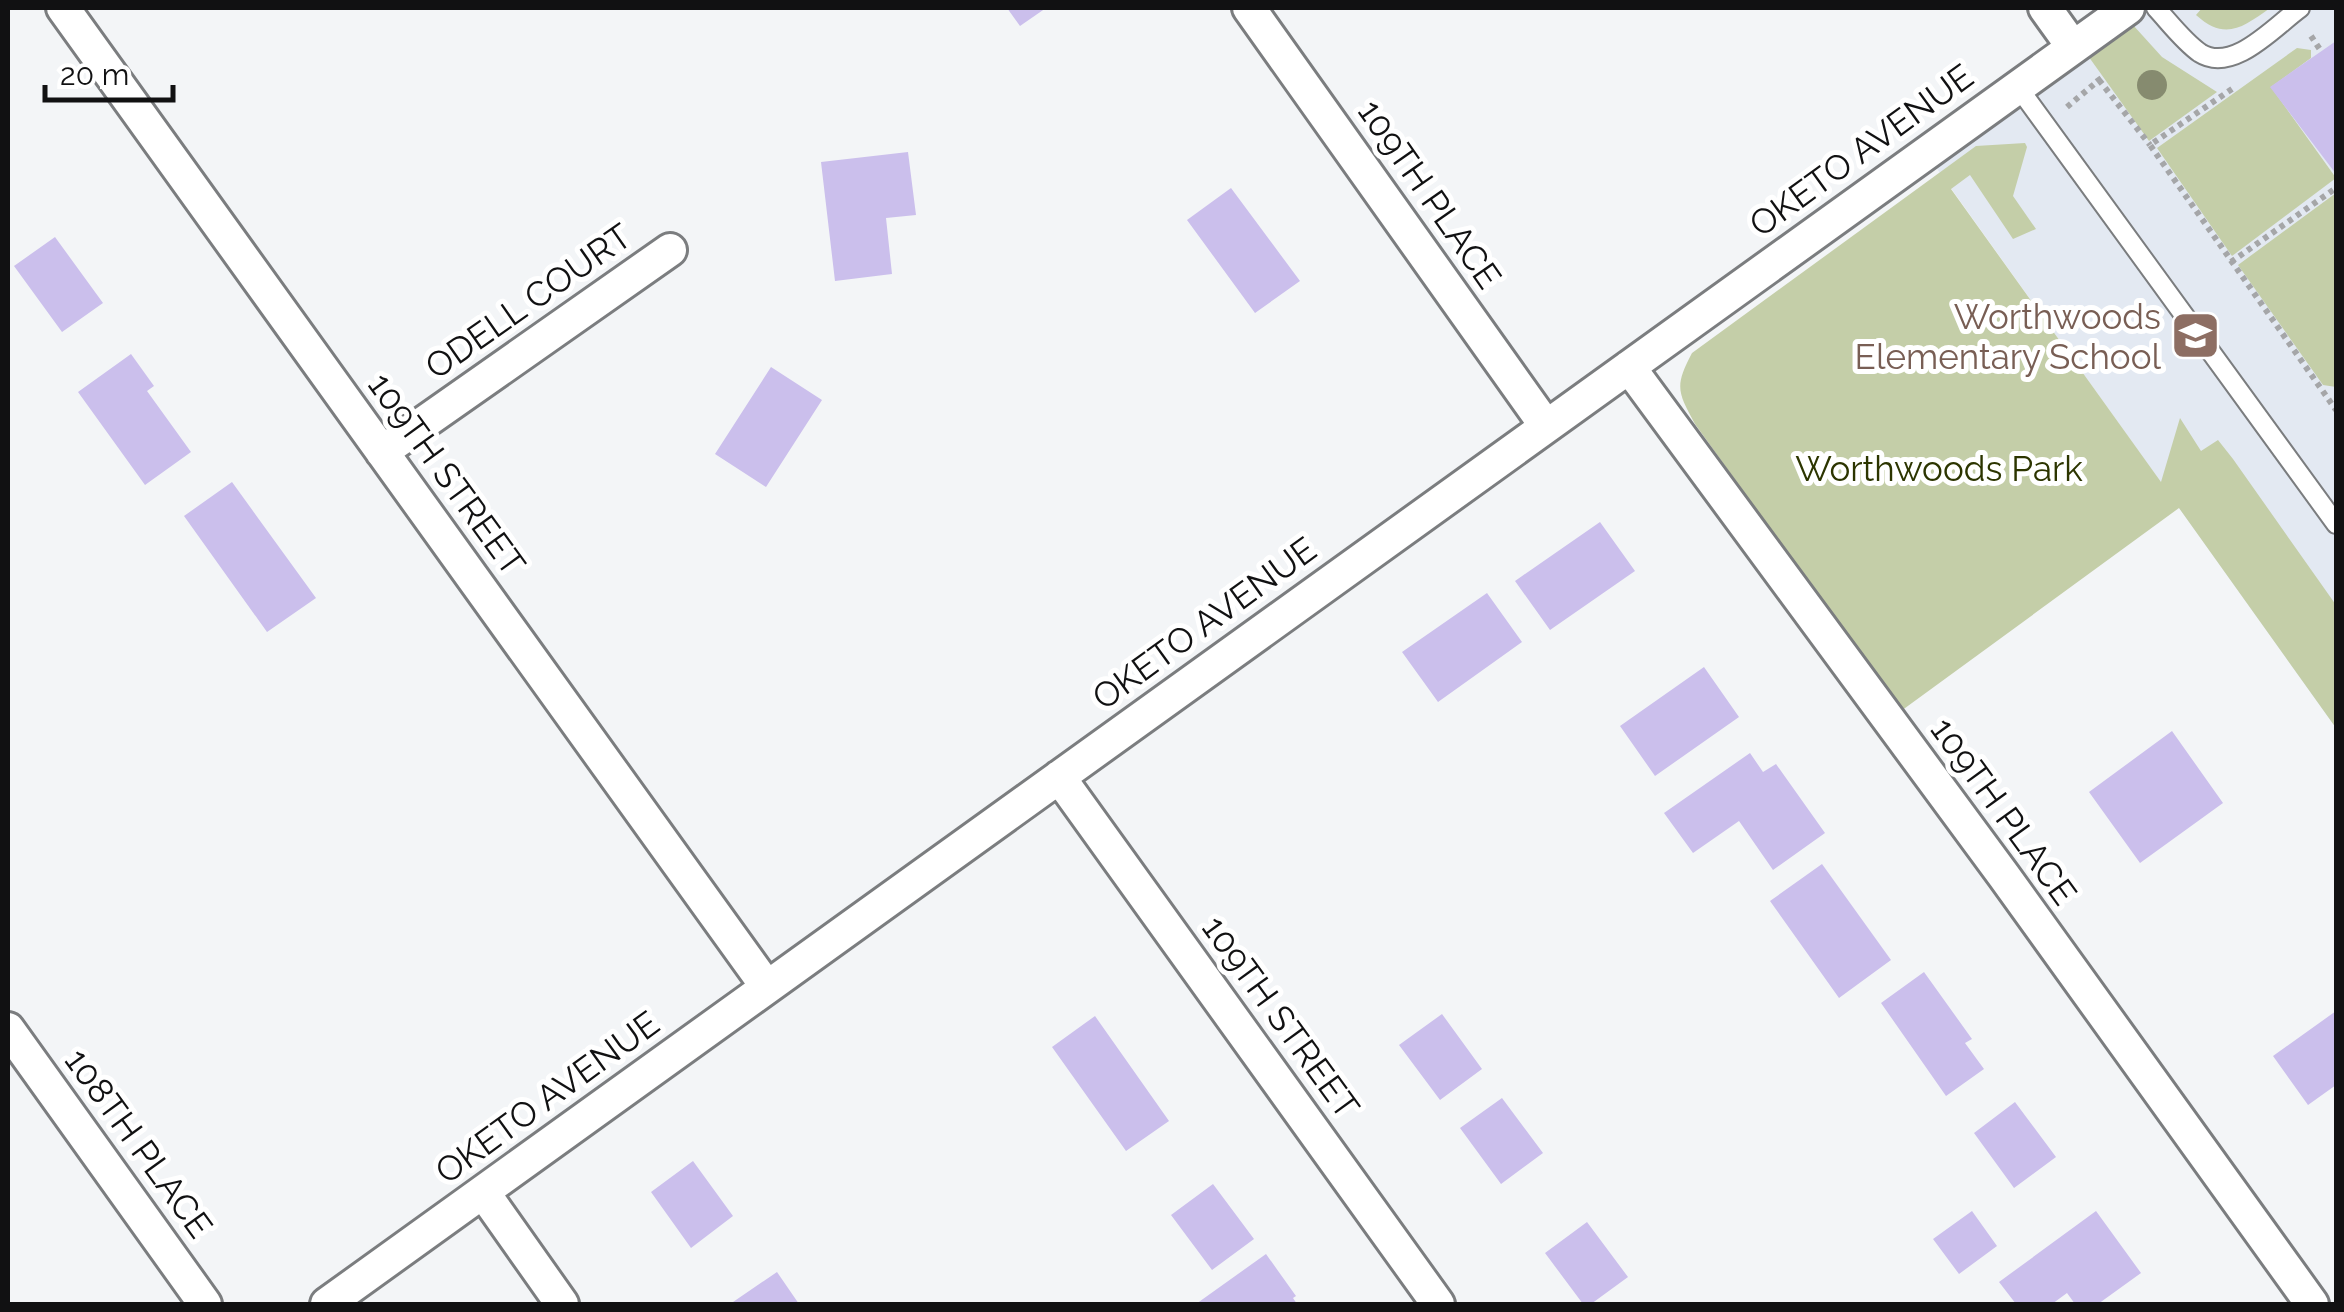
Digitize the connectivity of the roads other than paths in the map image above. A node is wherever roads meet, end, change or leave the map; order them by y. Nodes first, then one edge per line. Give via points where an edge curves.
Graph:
1 (63, 8) edge
2 (1248, 8) edge
3 (2046, 8) edge
4 (2128, 8) edge
5 (2156, 8) edge
6 (2300, 8) edge
7 (2073, 47) junction
8 (2018, 87) junction
9 (670, 250) dead end
10 (1629, 366) junction
11 (1546, 426) junction
12 (382, 452) junction
13 (2336, 524) edge
14 (1059, 777) junction
15 (767, 987) junction
16 (8, 1029) edge
17 (483, 1192) junction
18 (205, 1304) edge
19 (328, 1304) edge
20 (562, 1304) edge
21 (1438, 1304) edge
22 (2312, 1304) edge

1 - 12 street, 109TH STREET
2 - 11 street, 109TH PLACE
3 - 7 street
4 - 7 street, OKETO AVENUE
5 - 6 lane via 2200,54 2216,58 2235,56
7 - 8 street, OKETO AVENUE
8 - 10 street, OKETO AVENUE
8 - 13 lane
9 - 12 street, ODELL COURT
10 - 11 street, OKETO AVENUE
10 - 22 street, 109TH PLACE
11 - 14 street, OKETO AVENUE
12 - 15 street, 109TH STREET
14 - 15 street, OKETO AVENUE
14 - 21 street, 109TH STREET
15 - 17 street, OKETO AVENUE
16 - 18 street, 108TH PLACE
17 - 19 street, OKETO AVENUE
17 - 20 street

